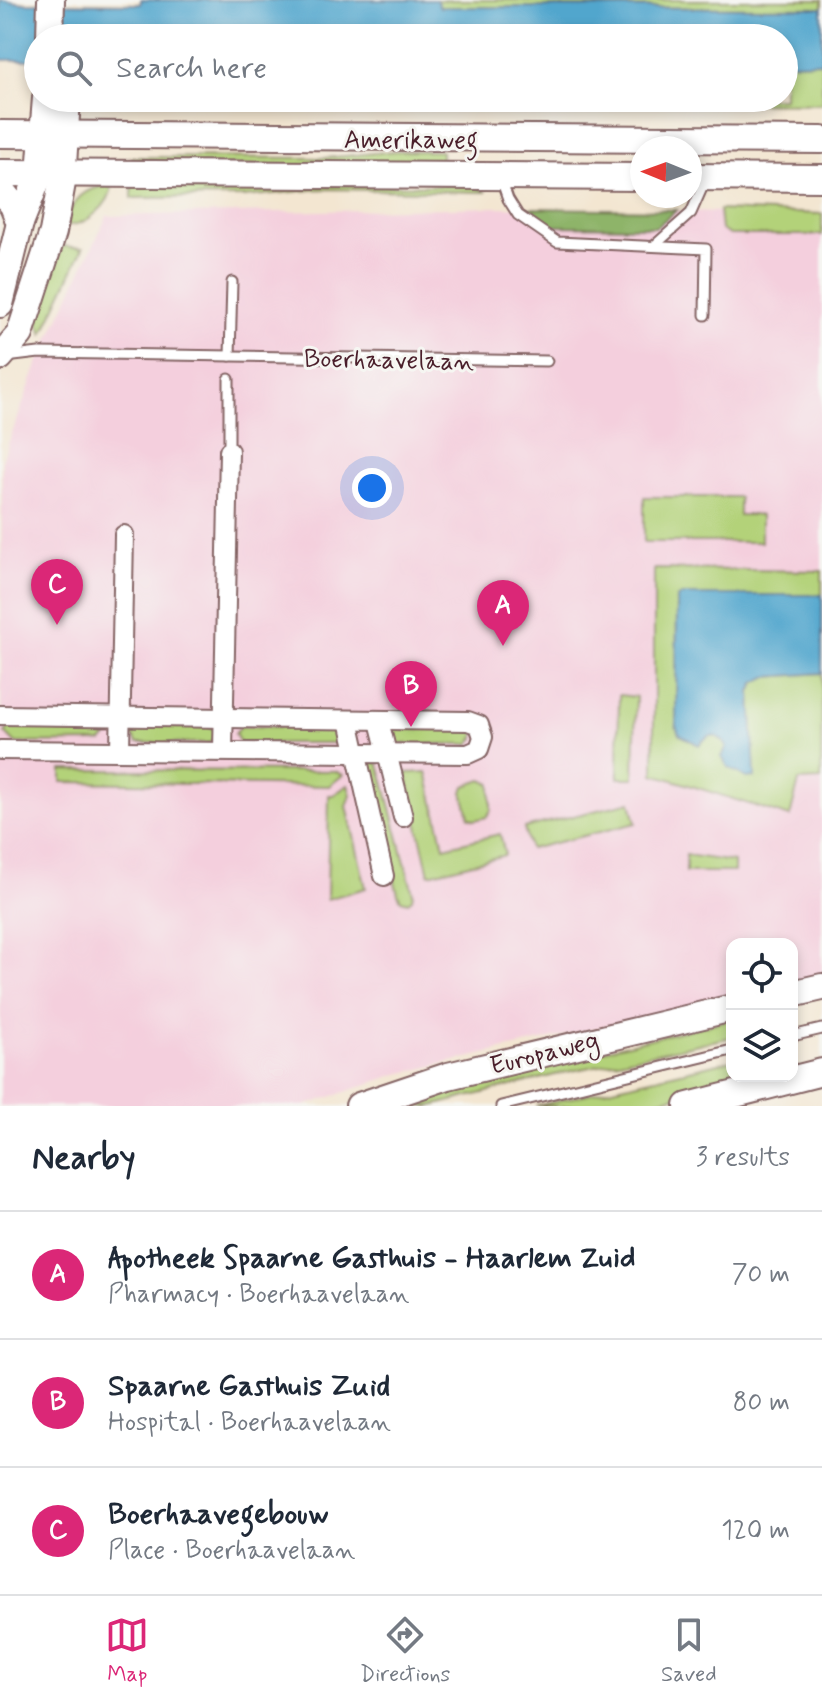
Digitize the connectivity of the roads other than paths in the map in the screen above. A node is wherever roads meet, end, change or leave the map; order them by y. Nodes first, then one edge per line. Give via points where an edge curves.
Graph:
1 (51, 0) edge
2 (67, 0) edge
3 (50, 24) edge
4 (67, 24) edge
5 (49, 112) edge
6 (62, 112) edge
7 (0, 134) edge
8 (54, 135) junction
9 (822, 140) edge
10 (0, 173) edge
11 (52, 173) junction
12 (499, 176) junction
13 (630, 177) edge
14 (702, 177) edge
15 (822, 178) edge
16 (0, 189) edge
17 (692, 208) edge
18 (20, 223) junction
19 (655, 245) junction
20 (232, 282) dead end
21 (0, 304) edge
22 (705, 315) dead end
23 (230, 356) junction
24 (0, 357) edge
25 (547, 361) dead end
26 (229, 379) dead end
27 (229, 447) joint
28 (124, 535) dead end
29 (0, 715) edge
30 (120, 716) junction
31 (224, 718) junction
32 (349, 720) junction
33 (379, 721) junction
34 (0, 750) edge
35 (120, 750) junction
36 (223, 751) junction
37 (355, 752) junction
38 (386, 752) junction
39 (403, 817) dead end
40 (384, 876) dead end
41 (822, 987) edge
42 (798, 993) edge
43 (726, 1009) edge
44 (822, 1029) edge
45 (798, 1035) edge
46 (726, 1051) edge
47 (822, 1072) edge
48 (359, 1106) edge
49 (501, 1106) edge
50 (688, 1106) edge

1 - 3 main road
2 - 4 main road
5 - 8 main road, Boerhaavelaan
6 - 8 main road, Boerhaavelaan
7 - 8 main road, Amerikaweg
8 - 9 main road, Amerikaweg
8 - 11 main road, Boerhaavelaan
10 - 11 main road, Amerikaweg
11 - 12 main road, Amerikaweg
11 - 18 main road, Boerhaavelaan
11 - 24 main road, Boerhaavelaan via 53,232 20,334
12 - 13 main road, Amerikaweg
12 - 19 lane via 518,215 557,242
14 - 15 main road
16 - 18 main road
17 - 19 lane
18 - 21 main road, Boerhaavelaan
19 - 22 lane via 706,249
20 - 23 lane
23 - 24 lane, Boerhaavelaan
23 - 25 lane, Boerhaavelaan
26 - 27 lane
27 - 31 street
28 - 30 street
29 - 30 street
30 - 31 street
30 - 35 street
31 - 32 street
31 - 36 street
32 - 33 street
32 - 37 street
33 - 38 street
33 - 38 street via 468,721 479,725 483,737 479,749 468,754
34 - 35 street
35 - 36 street
36 - 37 street
37 - 38 street
37 - 40 street
38 - 39 street
41 - 42 main road
43 - 48 main road, Europaweg via 448,1076
44 - 45 lane
46 - 49 lane
47 - 50 main road

